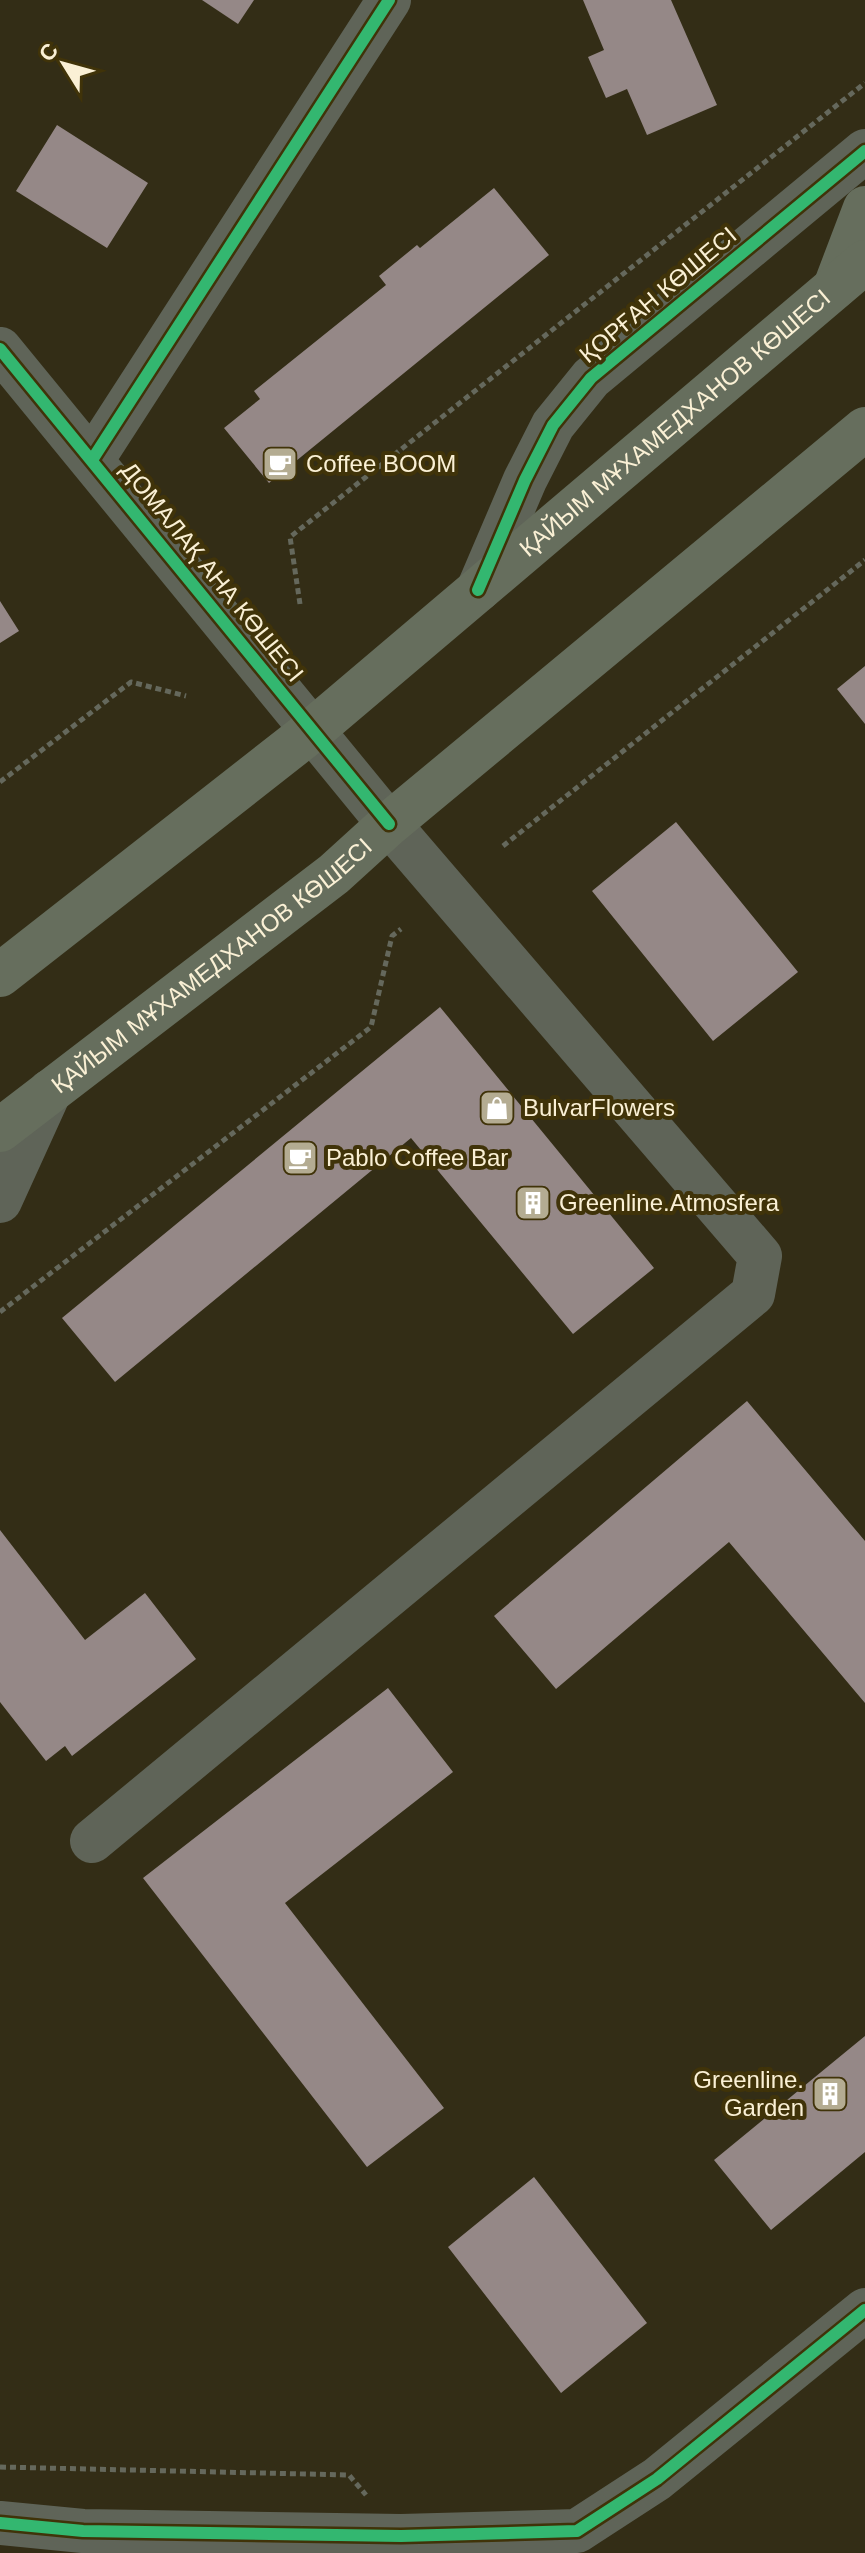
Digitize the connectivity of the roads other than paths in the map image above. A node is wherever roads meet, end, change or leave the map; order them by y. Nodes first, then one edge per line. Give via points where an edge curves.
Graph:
1 (389, 0) edge
2 (865, 151) edge
3 (865, 208) edge
4 (850, 274) edge
5 (0, 349) edge
6 (865, 429) edge
7 (92, 460) junction
8 (478, 590) junction
9 (314, 729) junction
10 (389, 824) junction
11 (0, 975) edge
12 (50, 1091) junction
13 (0, 1130) edge
14 (0, 1201) edge
15 (92, 1841) dead end
16 (865, 2310) edge
17 (0, 2523) edge

1 - 7 street
2 - 8 street, ҚОРҒАН КӨШЕСІ via 591,378 553,425
3 - 4 main road
4 - 8 main road, ҚАЙЫМ МҰХАМЕДХАНОВ КӨШЕСІ
5 - 7 street, ДОМАЛАҚ АНА КӨШЕСІ
6 - 10 main road, ҚАЙЫМ МҰХАМЕДХАНОВ КӨШЕСІ
7 - 9 street, ДОМАЛАҚ АНА КӨШЕСІ
8 - 9 main road, ҚАЙЫМ МҰХАМЕДХАНОВ КӨШЕСІ
9 - 10 street, ДОМАЛАҚ АНА КӨШЕСІ
9 - 11 main road, ҚАЙЫМ МҰХАМЕДХАНОВ КӨШЕСІ
10 - 12 main road, ҚАЙЫМ МҰХАМЕДХАНОВ КӨШЕСІ via 334,874
10 - 15 street, ДОМАЛАҚ АНА КӨШЕСІ via 760,1256 753,1294
12 - 13 main road, ҚАЙЫМ МҰХАМЕДХАНОВ КӨШЕСІ
12 - 14 street
16 - 17 street via 657,2479 577,2531 401,2536 83,2531

